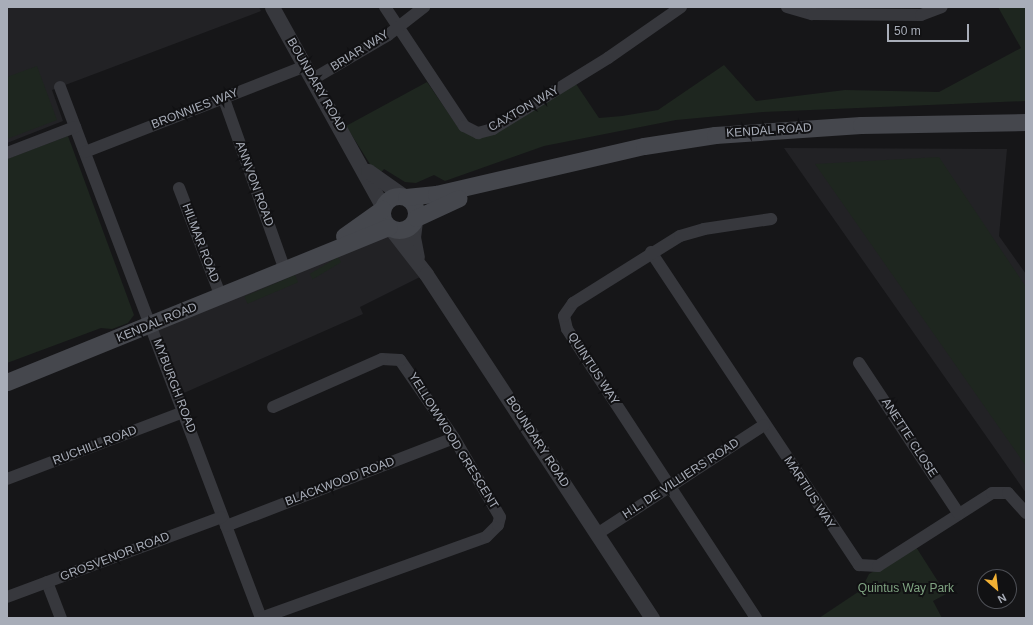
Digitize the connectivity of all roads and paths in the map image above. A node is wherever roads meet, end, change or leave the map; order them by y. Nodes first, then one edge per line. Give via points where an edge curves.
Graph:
1 (272, 7) edge
2 (385, 7) edge
3 (424, 7) edge
4 (681, 7) edge
5 (787, 7) edge
6 (942, 7) edge
7 (398, 26) junction
8 (306, 66) junction
9 (313, 79) junction
10 (60, 87) dead end
11 (224, 99) junction
12 (1026, 122) edge
13 (76, 127) junction
14 (85, 152) junction
15 (7, 153) edge
16 (360, 163) junction
17 (517, 175) junction
18 (179, 188) dead end
19 (404, 196) junction
20 (383, 208) junction
21 (771, 219) dead end
22 (415, 220) junction
23 (390, 228) junction
24 (651, 252) junction
25 (305, 261) junction
26 (421, 266) junction
27 (285, 270) junction
28 (221, 297) junction
29 (151, 326) junction
30 (859, 363) dead end
31 (7, 382) edge
32 (273, 407) dead end
33 (183, 412) junction
34 (764, 425) junction
35 (454, 438) junction
36 (7, 479) edge
37 (670, 487) junction
38 (1026, 513) edge
39 (959, 514) junction
40 (224, 521) junction
41 (597, 534) junction
42 (47, 582) junction
43 (7, 597) edge
44 (61, 618) edge
45 (261, 618) edge
46 (652, 618) edge
47 (756, 618) edge

1 - 8 street, BOUNDARY ROAD
2 - 7 street, CAXTON WAY
3 - 7 street, BRIAR WAY
4 - 7 street, CAXTON WAY via 608,58 493,129 478,133 464,126
5 - 6 street via 812,14 921,15
7 - 9 street, BRIAR WAY
8 - 9 street, BOUNDARY ROAD
8 - 11 street, BRONNIES WAY
9 - 16 street, BOUNDARY ROAD
10 - 13 street, MYBURGH ROAD
11 - 14 street, BRONNIES WAY
11 - 27 street, ANNVON ROAD
12 - 17 main road, KENDAL ROAD via 748,132 644,146
13 - 14 street, MYBURGH ROAD
13 - 15 street
14 - 29 street, MYBURGH ROAD
16 - 19 street, BOUNDARY ROAD
16 - 20 street, BOUNDARY ROAD
17 - 19 main road, KENDAL ROAD
17 - 22 main road, KENDAL ROAD via 436,206
18 - 28 street, HILMAR ROAD
19 - 20 main road via 391,197
19 - 22 main road via 415,204
20 - 23 main road via 382,218
20 - 25 main road, KENDAL ROAD
21 - 24 street, QUINTUS WAY via 704,229
22 - 23 main road via 407,229
22 - 26 street, BOUNDARY ROAD via 413,243
23 - 25 main road, KENDAL ROAD
23 - 26 street, BOUNDARY ROAD
24 - 34 street, MARTIUS WAY
24 - 37 street, QUINTUS WAY via 570,305 564,321
25 - 27 main road, KENDAL ROAD
26 - 41 street, BOUNDARY ROAD
27 - 28 main road, KENDAL ROAD
28 - 29 main road, KENDAL ROAD
29 - 31 main road, KENDAL ROAD
29 - 33 street, MYBURGH ROAD
30 - 39 street, ANETTE CLOSE
32 - 35 street, YELLOWWOOD CRESCENT via 382,359 394,358 405,365
33 - 36 street, RUCHILL ROAD
33 - 40 street, MYBURGH ROAD
34 - 37 street, H.L. DE VILLIERS ROAD
34 - 39 street, MARTIUS WAY via 859,565 878,566
35 - 40 street, BLACKWOOD ROAD
35 - 45 street, YELLOWWOOD CRESCENT via 497,507 500,517 494,531
37 - 41 street, H.L. DE VILLIERS ROAD
37 - 47 street, QUINTUS WAY
38 - 39 street, MARTIUS WAY via 1014,496 1000,491 988,495
40 - 42 street, GROSVENOR ROAD
40 - 45 street, MYBURGH ROAD
41 - 46 street, BOUNDARY ROAD
42 - 43 street, GROSVENOR ROAD
42 - 44 street

